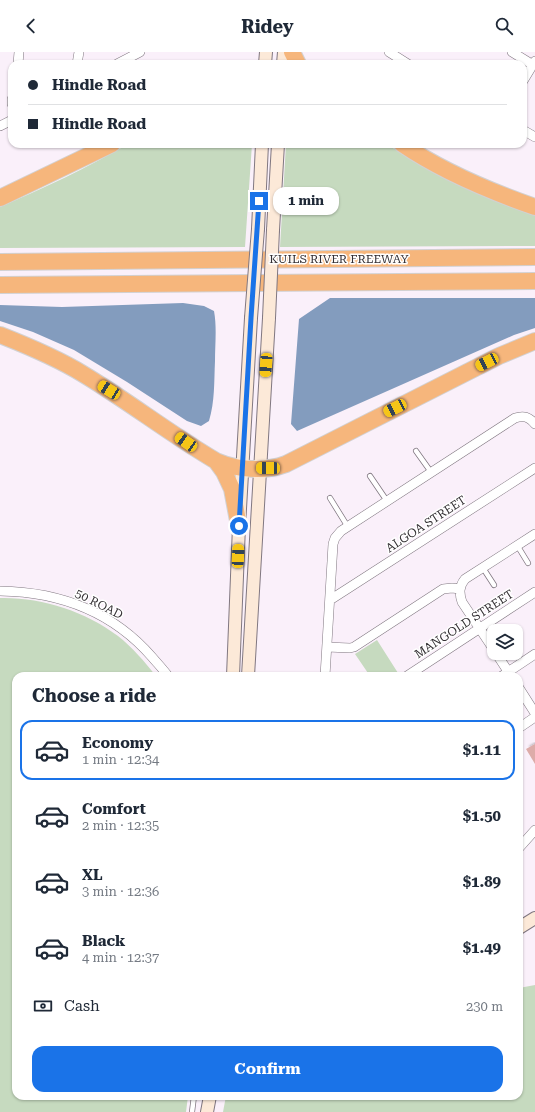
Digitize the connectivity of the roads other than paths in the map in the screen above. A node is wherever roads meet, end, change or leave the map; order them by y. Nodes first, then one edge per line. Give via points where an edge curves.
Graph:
1 (140, 52) edge
2 (389, 52) edge
3 (512, 52) edge
4 (125, 60) edge
5 (402, 60) edge
6 (534, 63) edge
7 (527, 75) edge
8 (104, 148) edge
9 (262, 148) edge
10 (278, 148) edge
11 (409, 148) edge
12 (0, 198) edge
13 (535, 207) edge
14 (535, 257) edge
15 (0, 262) edge
16 (535, 281) edge
17 (0, 285) edge
18 (0, 335) edge
19 (535, 341) edge
20 (535, 424) edge
21 (416, 451) dead end
22 (216, 461) junction
23 (243, 468) junction
24 (260, 468) junction
25 (535, 468) edge
26 (431, 472) junction
27 (370, 476) dead end
28 (330, 498) dead end
29 (387, 501) junction
30 (239, 526) junction
31 (348, 527) junction
32 (535, 534) edge
33 (517, 545) junction
34 (528, 563) dead end
35 (483, 568) junction
36 (494, 585) dead end
37 (460, 589) junction
38 (0, 591) edge
39 (535, 592) edge
40 (330, 600) junction
41 (480, 628) junction
42 (487, 639) edge
43 (327, 646) junction
44 (535, 654) edge
45 (500, 660) edge
46 (165, 672) edge
47 (233, 672) edge
48 (248, 672) edge
49 (325, 672) edge
50 (413, 672) edge
51 (506, 672) edge
52 (511, 672) edge
53 (523, 694) edge
54 (535, 713) edge
55 (535, 718) edge
56 (523, 726) edge
57 (535, 830) edge
58 (523, 844) edge
59 (535, 918) edge
60 (523, 926) edge
61 (194, 1100) edge
62 (209, 1100) edge
63 (192, 1112) edge
64 (207, 1112) edge

1 - 4 street
2 - 5 street
3 - 6 street
6 - 7 street
8 - 12 highway
9 - 23 main road, bridge
10 - 24 main road, bridge
11 - 13 highway via 486,189
14 - 15 highway, KUILS RIVER FREEWAY
16 - 17 highway, KUILS RIVER FREEWAY
18 - 22 highway via 82,372
19 - 24 highway via 487,362 286,464 275,468
20 - 26 street via 527,417 515,418
21 - 26 lane
22 - 23 highway via 227,466
22 - 30 highway via 232,489
23 - 24 highway
23 - 30 main road
24 - 48 main road
25 - 40 street, ALGOA STREET
26 - 29 street
27 - 29 lane
28 - 31 lane
29 - 31 street
30 - 47 main road
31 - 40 street via 337,534 333,544
32 - 33 street
33 - 34 lane
33 - 35 street
35 - 36 lane
35 - 37 street via 465,579
37 - 41 street via 462,602
37 - 43 street via 443,590 354,647
38 - 46 street, 50 ROAD via 31,593 79,605 134,638
39 - 41 street, MANGOLD STREET
40 - 43 street
41 - 42 street
41 - 50 street, MANGOLD STREET
43 - 49 street
44 - 52 street
45 - 51 street
53 - 54 street
55 - 56 street
57 - 58 street
59 - 60 main road
61 - 63 lane
62 - 64 main road

